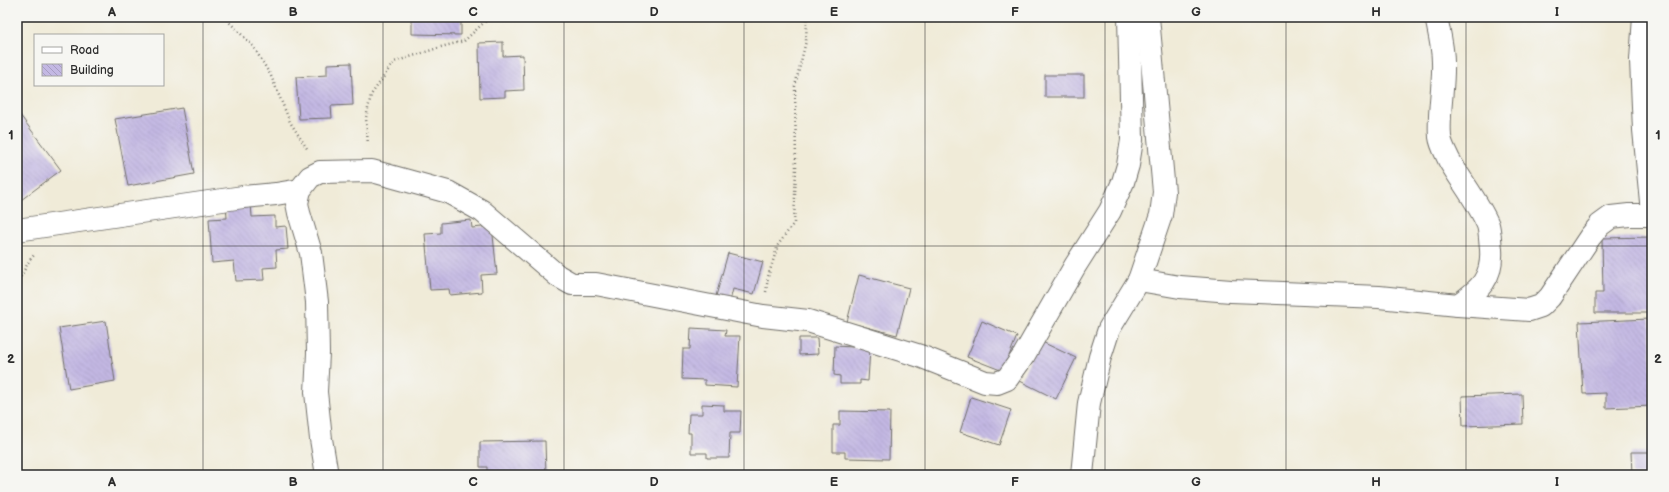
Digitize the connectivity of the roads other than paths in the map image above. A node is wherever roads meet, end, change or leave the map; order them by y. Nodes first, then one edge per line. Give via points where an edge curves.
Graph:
1 (1129, 17) edge
2 (1148, 17) edge
3 (1436, 17) edge
4 (1644, 17) edge
5 (1647, 60) edge
6 (300, 190) junction
7 (1652, 214) edge
8 (17, 230) edge
9 (1139, 280) junction
10 (1458, 305) junction
11 (327, 475) edge
12 (1082, 475) edge

1 - 6 street via 1132,140 1123,182 1110,211 1024,355 1007,378 997,383 985,382 920,356 808,321 763,316 596,284 572,284 558,276 482,211 448,192 372,171 320,172 310,177
2 - 9 street via 1164,192 1161,215
3 - 10 street via 1444,62 1440,139 1459,178 1479,208 1488,226 1490,238 1488,276 1475,293
4 - 5 street
5 - 7 street via 1644,130
6 - 8 street
6 - 11 street via 297,203 311,253 317,302 316,392
7 - 10 street via 1611,218 1600,225 1542,306 1529,310
9 - 10 street via 1180,287 1231,291 1379,297
9 - 12 street via 1109,329 1100,357 1089,403

